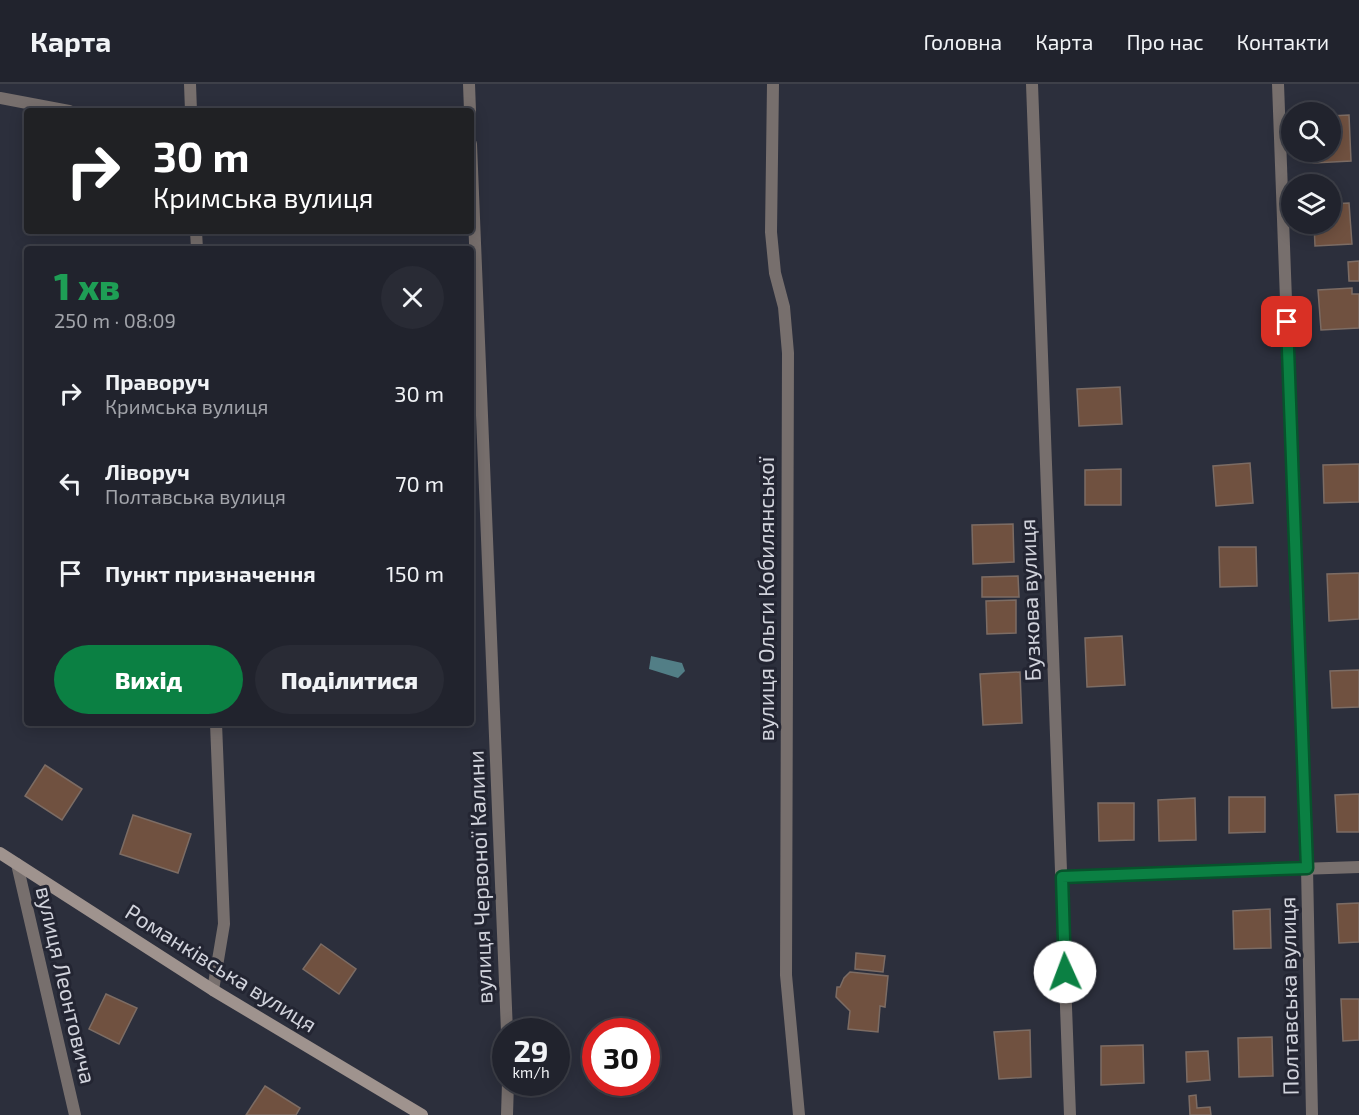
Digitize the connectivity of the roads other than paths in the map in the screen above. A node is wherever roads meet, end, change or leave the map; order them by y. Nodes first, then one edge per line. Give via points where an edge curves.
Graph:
1 (190, 84) edge
2 (469, 84) edge
3 (773, 84) edge
4 (1032, 84) edge
5 (1278, 84) edge
6 (0, 98) edge
7 (53, 108) edge
8 (191, 108) edge
9 (470, 108) edge
10 (474, 218) edge
11 (216, 726) edge
12 (0, 853) edge
13 (17, 864) junction
14 (1359, 867) edge
15 (1307, 868) junction
16 (1062, 877) junction
17 (213, 990) junction
18 (506, 1018) edge
19 (508, 1096) edge
20 (75, 1115) edge
21 (422, 1115) edge
22 (507, 1115) edge
23 (799, 1115) edge
24 (1070, 1115) edge
25 (1312, 1115) edge

1 - 8 street
2 - 9 street
3 - 23 street, вулиця Ольги Кобилянської via 771,232 788,353 786,975
4 - 16 street, Бузкова вулиця
5 - 15 street, Полтавська вулиця
6 - 7 street
10 - 18 street, вулиця Червоної Калини
11 - 17 street via 224,924
12 - 13 main road, Романківська вулиця
13 - 17 main road, Романківська вулиця
13 - 20 street, вулиця Леонтовича
14 - 15 street
15 - 16 street
15 - 25 street, Полтавська вулиця
16 - 24 street, Бузкова вулиця
17 - 21 main road, Романківська вулиця
19 - 22 street

